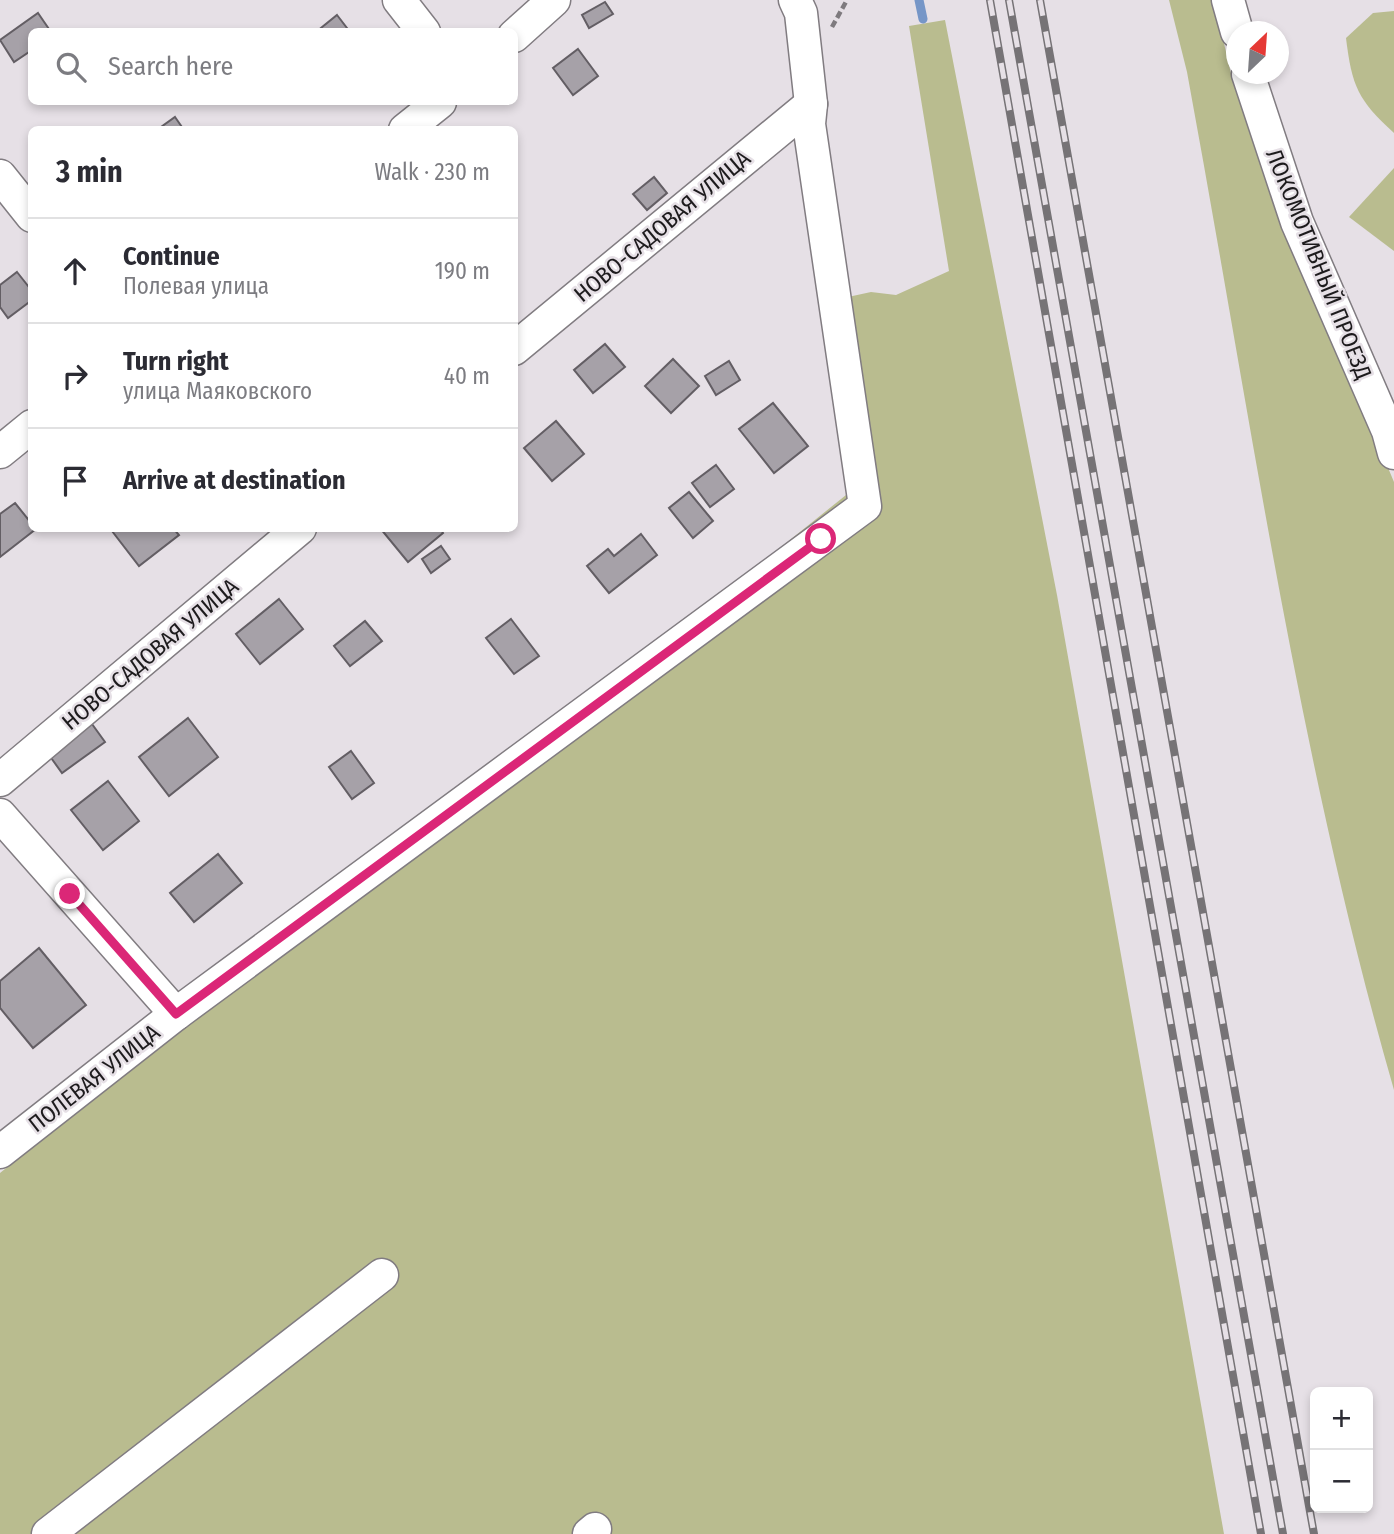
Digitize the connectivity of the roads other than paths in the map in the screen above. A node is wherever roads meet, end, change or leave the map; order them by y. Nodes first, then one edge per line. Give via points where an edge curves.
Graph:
1 (399, 0) edge
2 (554, 0) edge
3 (795, 0) edge
4 (1228, 0) edge
5 (1234, 21) edge
6 (422, 28) edge
7 (518, 32) edge
8 (1251, 84) edge
9 (811, 104) junction
10 (436, 105) edge
11 (410, 126) edge
12 (0, 176) edge
13 (28, 211) edge
14 (518, 346) edge
15 (28, 429) edge
16 (0, 452) edge
17 (1394, 453) edge
18 (295, 532) edge
19 (0, 780) edge
20 (0, 815) edge
21 (176, 1014) junction
22 (0, 1152) edge
23 (382, 1275) dead end
24 (48, 1534) edge

1 - 6 street
2 - 7 street
3 - 9 street via 802,13
4 - 5 street
8 - 17 street, ЛОКОМОТИВНЫЙ ПРОЕЗД via 1297,222
9 - 14 street, НОВО-САДОВАЯ УЛИЦА
9 - 21 street, ПОЛЕВАЯ УЛИЦА via 809,124 865,506
10 - 11 street
12 - 13 street
15 - 16 street
18 - 19 street, НОВО-САДОВАЯ УЛИЦА
20 - 21 street
21 - 22 street, ПОЛЕВАЯ УЛИЦА
23 - 24 street

